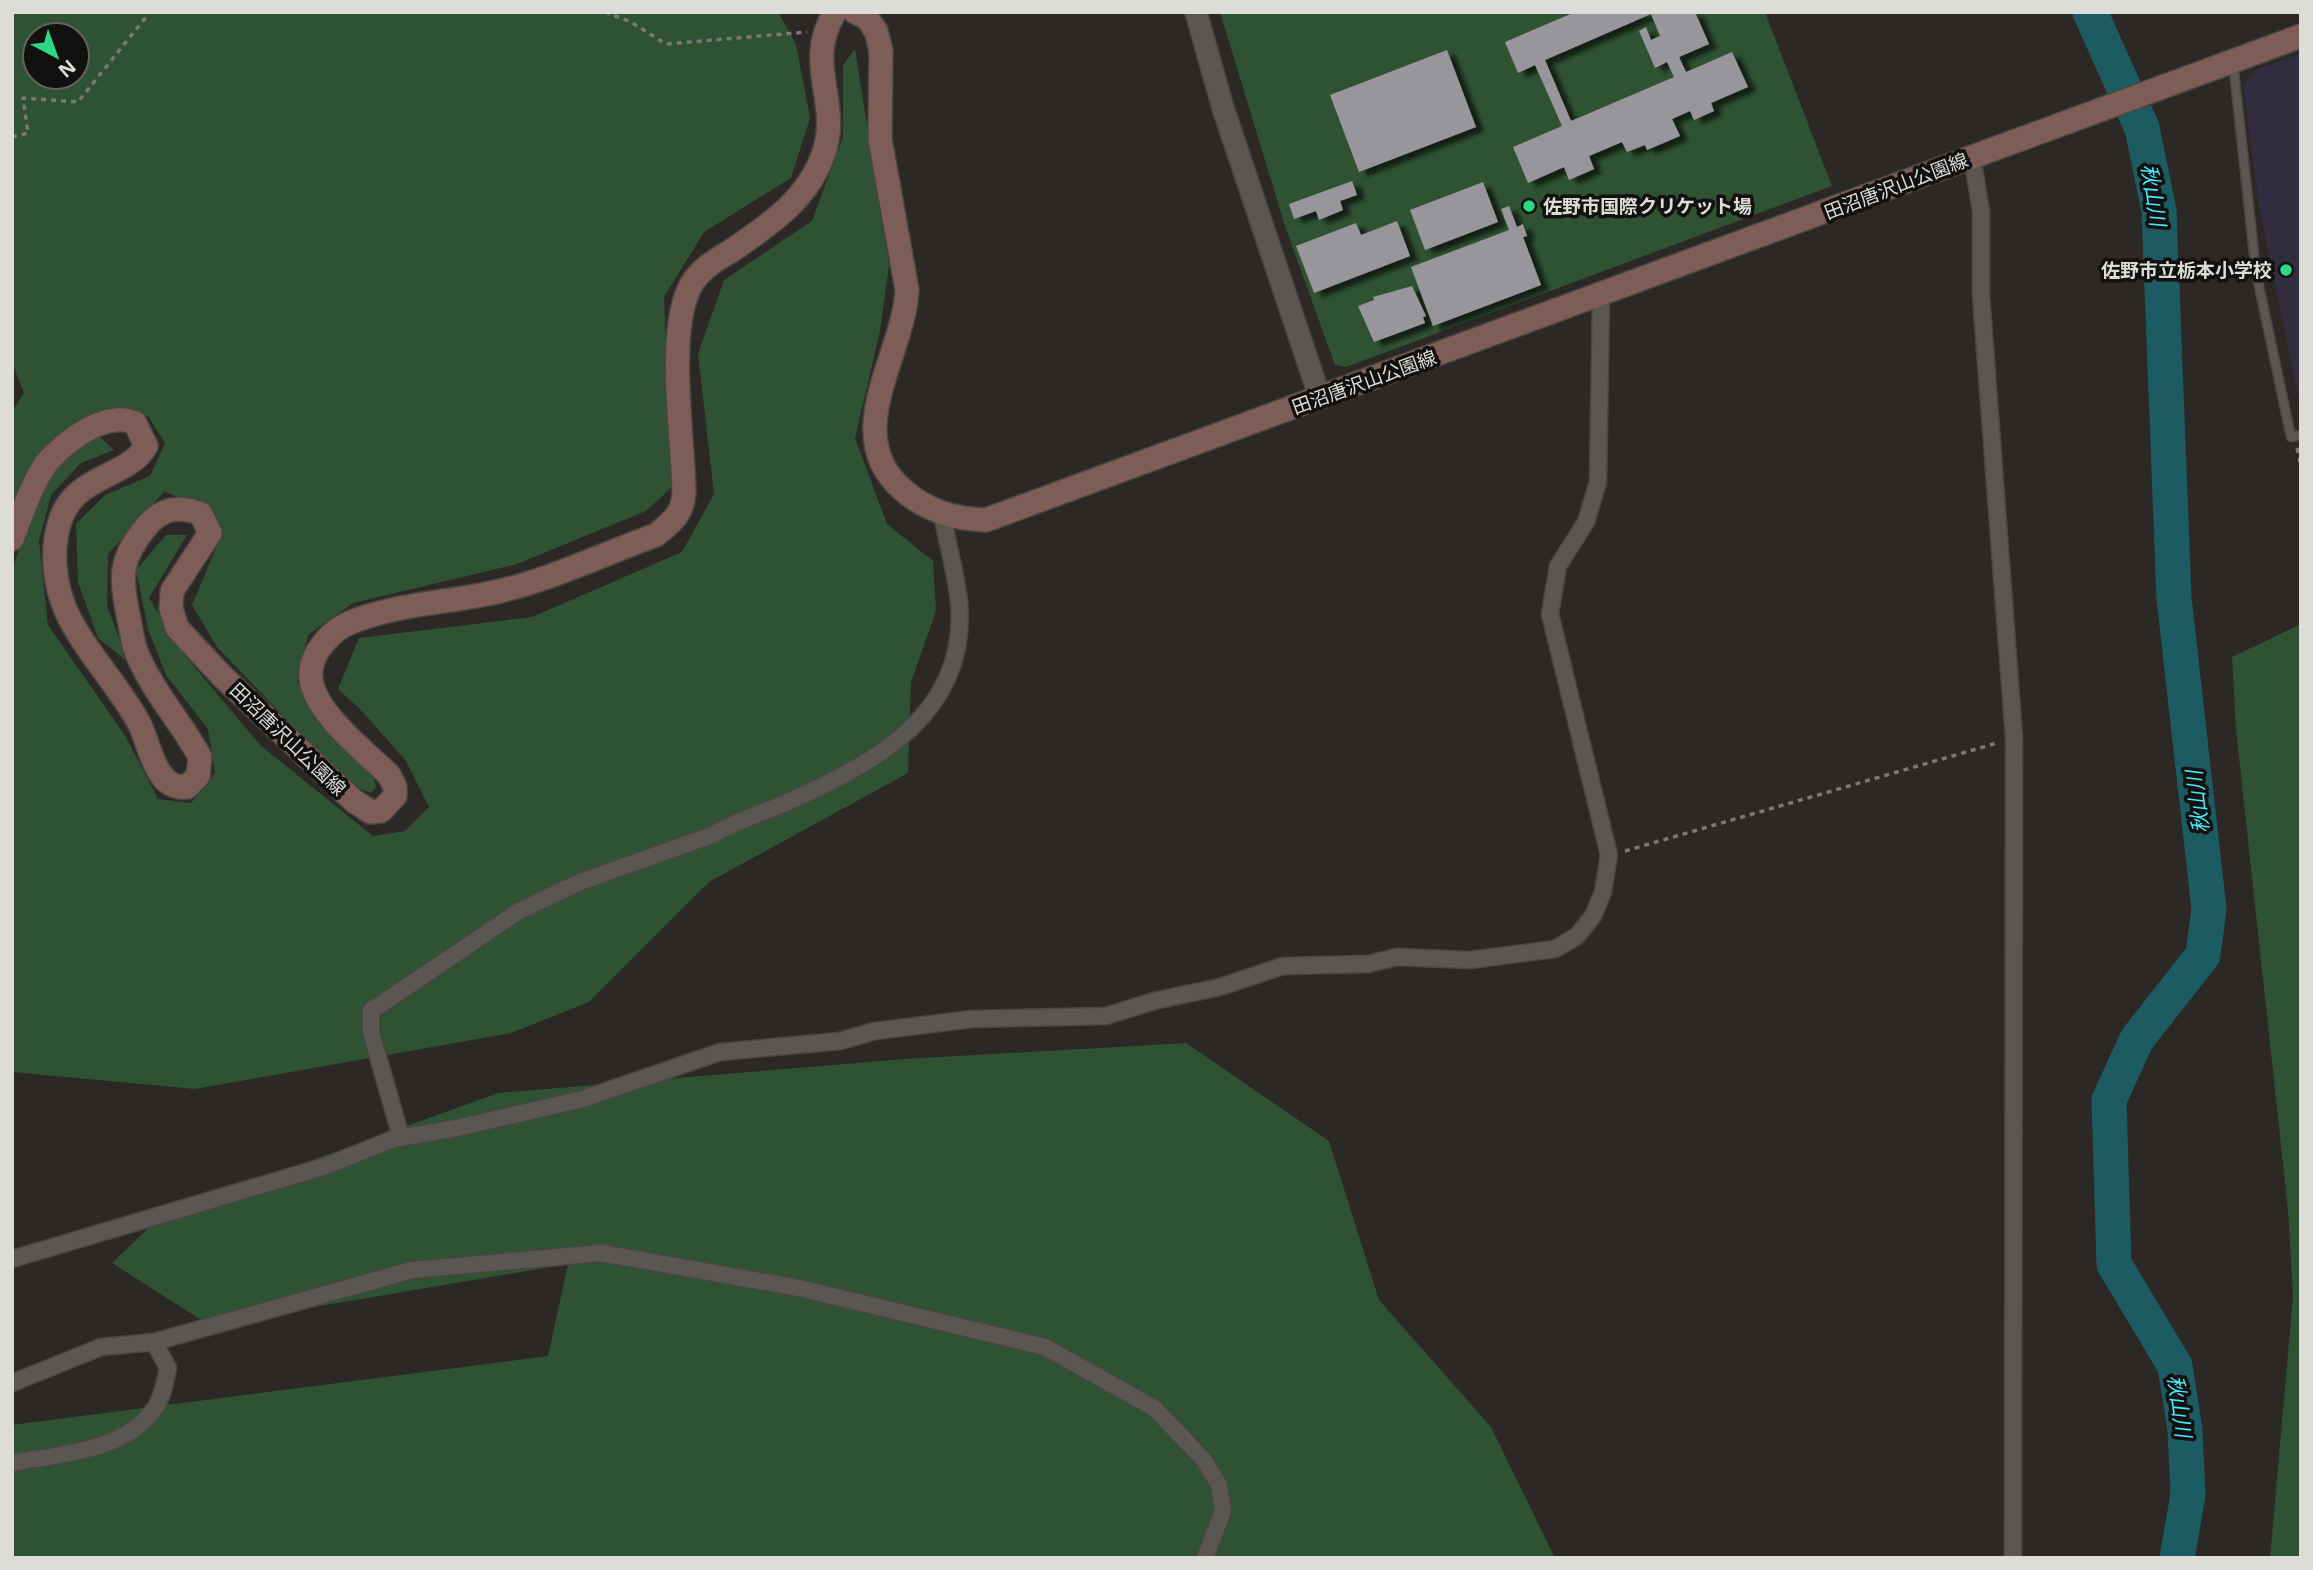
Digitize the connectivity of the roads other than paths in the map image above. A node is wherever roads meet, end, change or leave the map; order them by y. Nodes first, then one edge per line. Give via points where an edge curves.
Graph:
1 (855, 12) edge
2 (1196, 12) edge
3 (829, 22) edge
4 (2301, 36) edge
5 (2228, 62) junction
6 (1972, 157) junction
7 (1601, 296) junction
8 (1320, 398) junction
9 (2301, 435) edge
10 (942, 513) junction
11 (12, 539) edge
12 (401, 1137) junction
13 (12, 1259) edge
14 (154, 1342) junction
15 (12, 1383) edge
16 (12, 1463) edge
17 (1205, 1558) edge
18 (2013, 1558) edge

1 - 10 main road, 田沼唐沢山公園線 via 867,18 876,31 881,51 880,139 907,290 906,313 874,415 874,437 880,461 895,483 916,501
2 - 8 street via 1223,108
3 - 11 main road, 田沼唐沢山公園線 via 820,56 829,127 812,178 772,223 701,272 682,309 678,336 684,499 676,519 656,535 502,591 346,624 315,654 310,672 321,708 389,775 395,787 395,796 381,811 354,801 177,628 172,591 210,533 201,514 184,507 152,519 127,558 121,582 136,653 200,757 198,776 187,787 174,786 160,773 139,724 65,609 56,572 54,544 68,502 103,475 139,458 146,446 135,423 124,418 109,420 48,460
4 - 5 main road, 田沼唐沢山公園線
5 - 6 main road, 田沼唐沢山公園線
5 - 9 lane via 2256,272 2291,437
6 - 7 main road, 田沼唐沢山公園線
6 - 18 street via 1981,211 1981,295 2014,738
7 - 8 main road, 田沼唐沢山公園線
7 - 12 street via 1598,482 1586,522 1558,566 1550,614 1609,855 1593,916 1577,936 1555,948 1470,960 1397,957 1368,964 1283,965 1220,987 1105,1016 972,1019 875,1031 840,1041 720,1052 583,1099
8 - 10 main road, 田沼唐沢山公園線 via 1015,512 986,520 962,520
10 - 12 street via 960,604 955,663 930,709 869,763 712,835 580,882 519,911 371,1011 370,1032
12 - 13 street via 326,1166
14 - 15 street via 101,1347
14 - 16 street via 168,1368 161,1397 145,1418 102,1446
14 - 17 street via 412,1270 601,1253 799,1288 1045,1347 1154,1408 1204,1460 1219,1485 1223,1511

